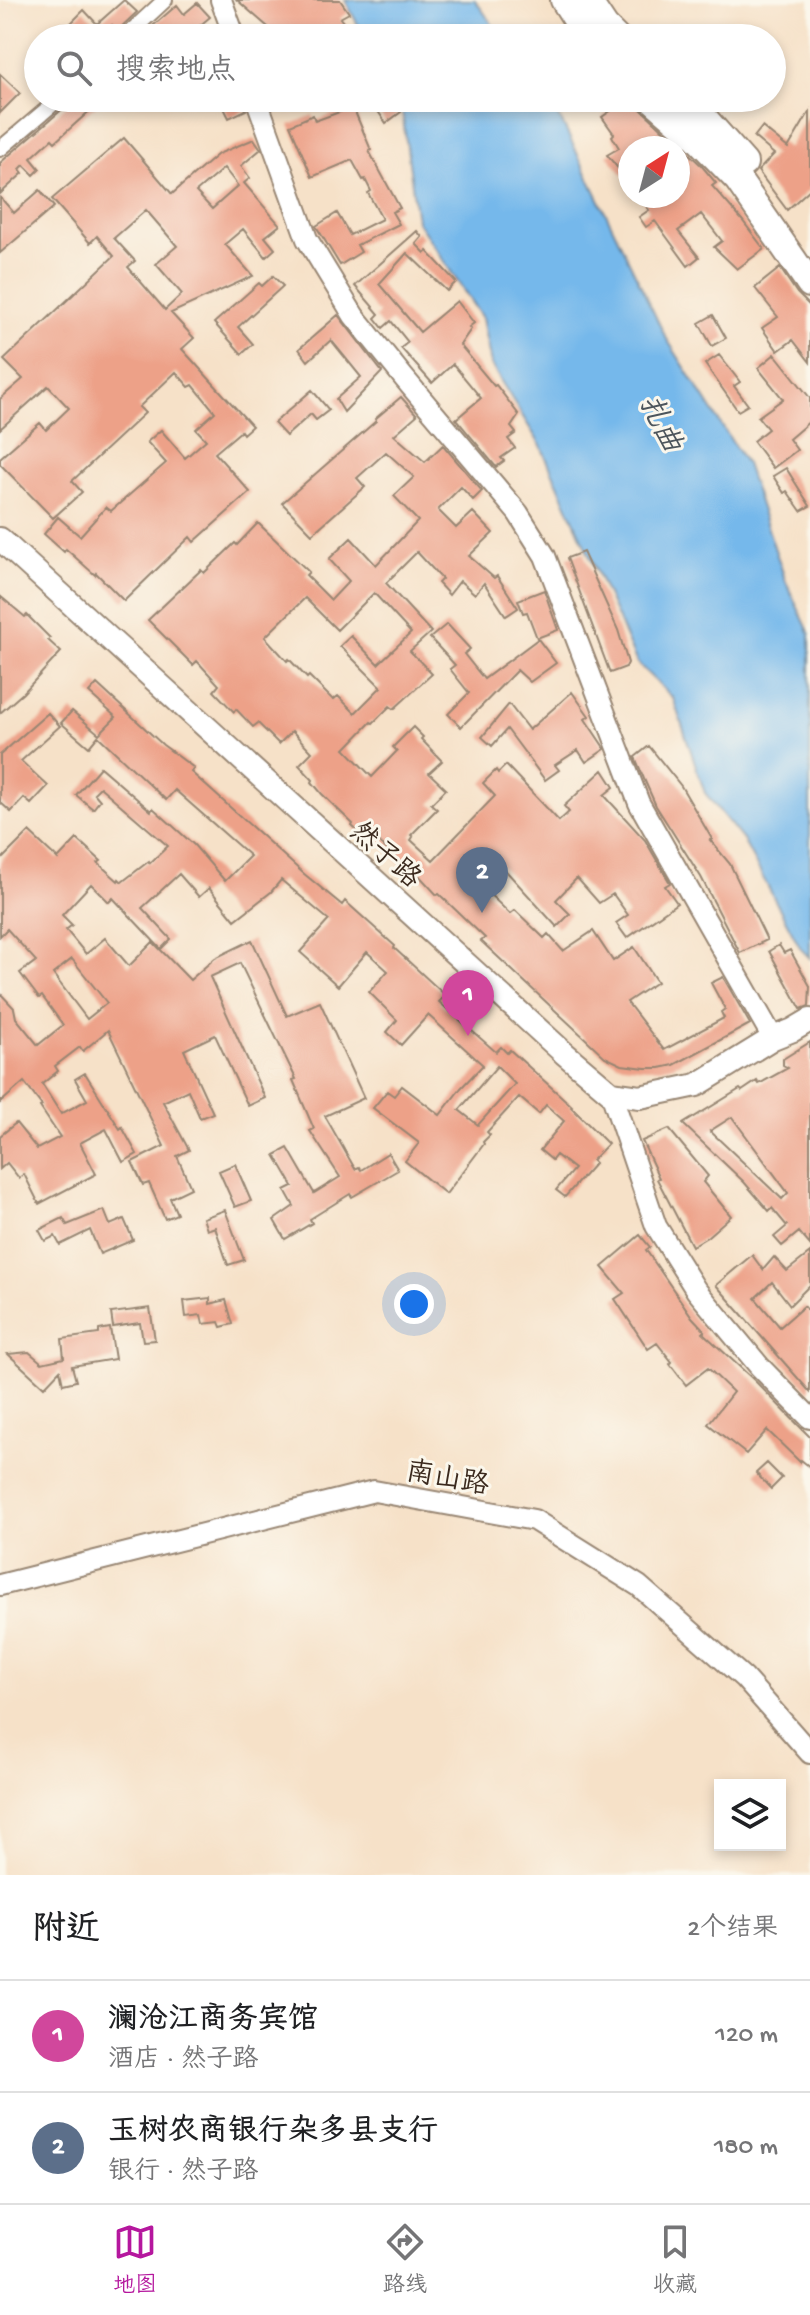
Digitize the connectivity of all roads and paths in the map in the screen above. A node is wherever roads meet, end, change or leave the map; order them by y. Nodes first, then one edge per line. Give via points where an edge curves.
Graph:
1 (165, 0) edge
2 (221, 0) edge
3 (564, 0) edge
4 (587, 0) edge
5 (139, 24) edge
6 (230, 24) edge
7 (579, 24) edge
8 (603, 24) edge
9 (44, 112) edge
10 (261, 112) edge
11 (667, 112) edge
12 (699, 112) edge
13 (0, 149) edge
14 (810, 262) edge
15 (810, 284) edge
16 (0, 539) edge
17 (792, 1030) edge
18 (611, 1093) junction
19 (810, 1418) edge
20 (0, 1585) edge
21 (810, 1753) edge

1 - 5 street
2 - 6 street
3 - 7 highway
4 - 8 highway
9 - 13 street
10 - 17 street via 307,239 354,316 518,513 545,556 639,803
11 - 15 highway via 738,180
12 - 14 highway via 741,159
16 - 18 main road, 然子路
17 - 18 main road via 697,1085 640,1097
18 - 19 street via 656,1226 696,1290
20 - 21 street, 南山路 via 374,1491 534,1520 639,1586 744,1678

